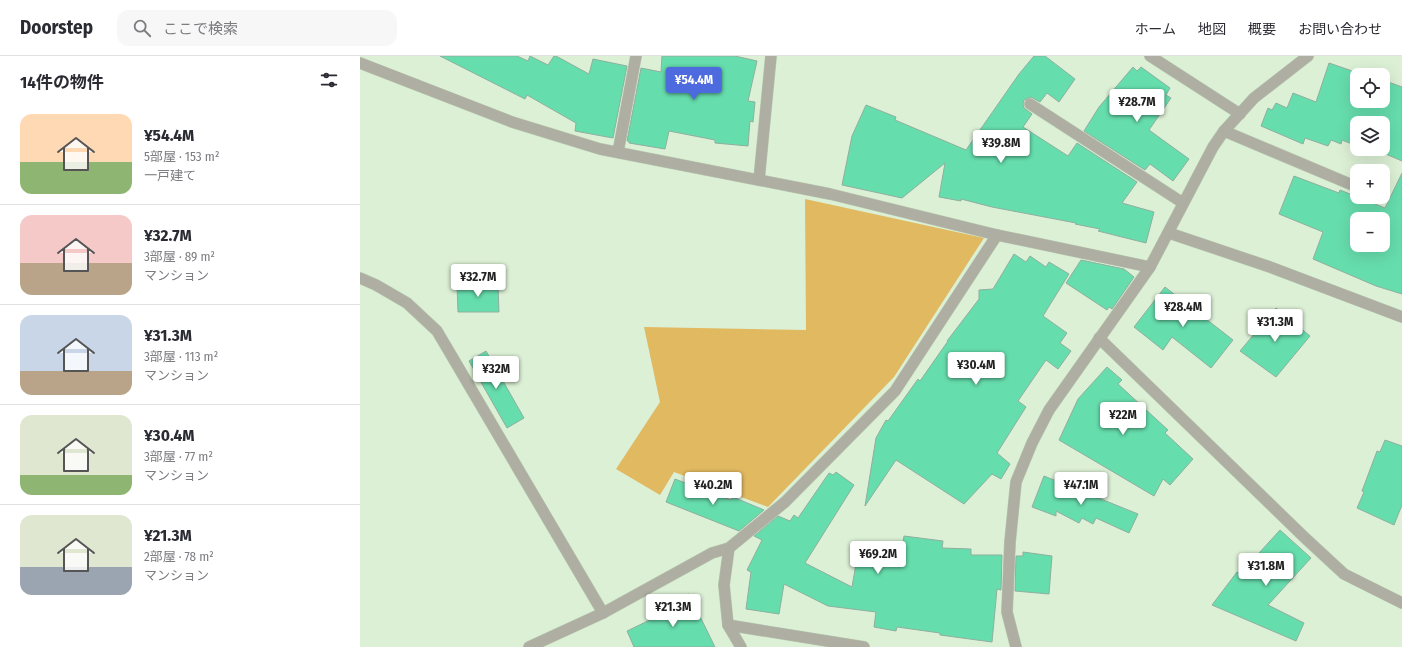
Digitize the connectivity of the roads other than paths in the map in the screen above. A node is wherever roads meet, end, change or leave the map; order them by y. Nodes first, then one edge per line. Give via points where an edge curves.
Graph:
1 (636, 56) edge
2 (771, 56) edge
3 (1150, 56) edge
4 (1308, 56) edge
5 (360, 64) edge
6 (1030, 104) dead end
7 (1240, 114) junction
8 (1224, 131) junction
9 (618, 152) junction
10 (759, 180) junction
11 (1350, 184) edge
12 (1183, 203) junction
13 (1169, 233) junction
14 (997, 235) junction
15 (1150, 267) junction
16 (360, 278) edge
17 (1402, 317) edge
18 (1099, 338) junction
19 (729, 548) junction
20 (1402, 603) edge
21 (603, 612) junction
22 (728, 625) junction
23 (529, 647) edge
24 (741, 647) edge
25 (864, 647) edge
26 (1016, 647) edge

1 - 9 street
2 - 10 street
3 - 7 street
4 - 7 street via 1254,98
5 - 9 street via 512,122 600,149
6 - 12 street
7 - 8 street
8 - 11 street
8 - 12 street
9 - 10 street
10 - 14 street via 830,194
12 - 13 street
13 - 15 street
13 - 17 street via 1270,267
14 - 15 street
14 - 19 street via 895,391 785,502
15 - 18 street
16 - 21 street via 407,303 436,331
18 - 20 street via 1344,574
18 - 26 street via 1049,410 1016,482 1007,612
19 - 21 street via 712,553
19 - 22 street via 724,585
21 - 23 street
22 - 24 street
22 - 25 street

